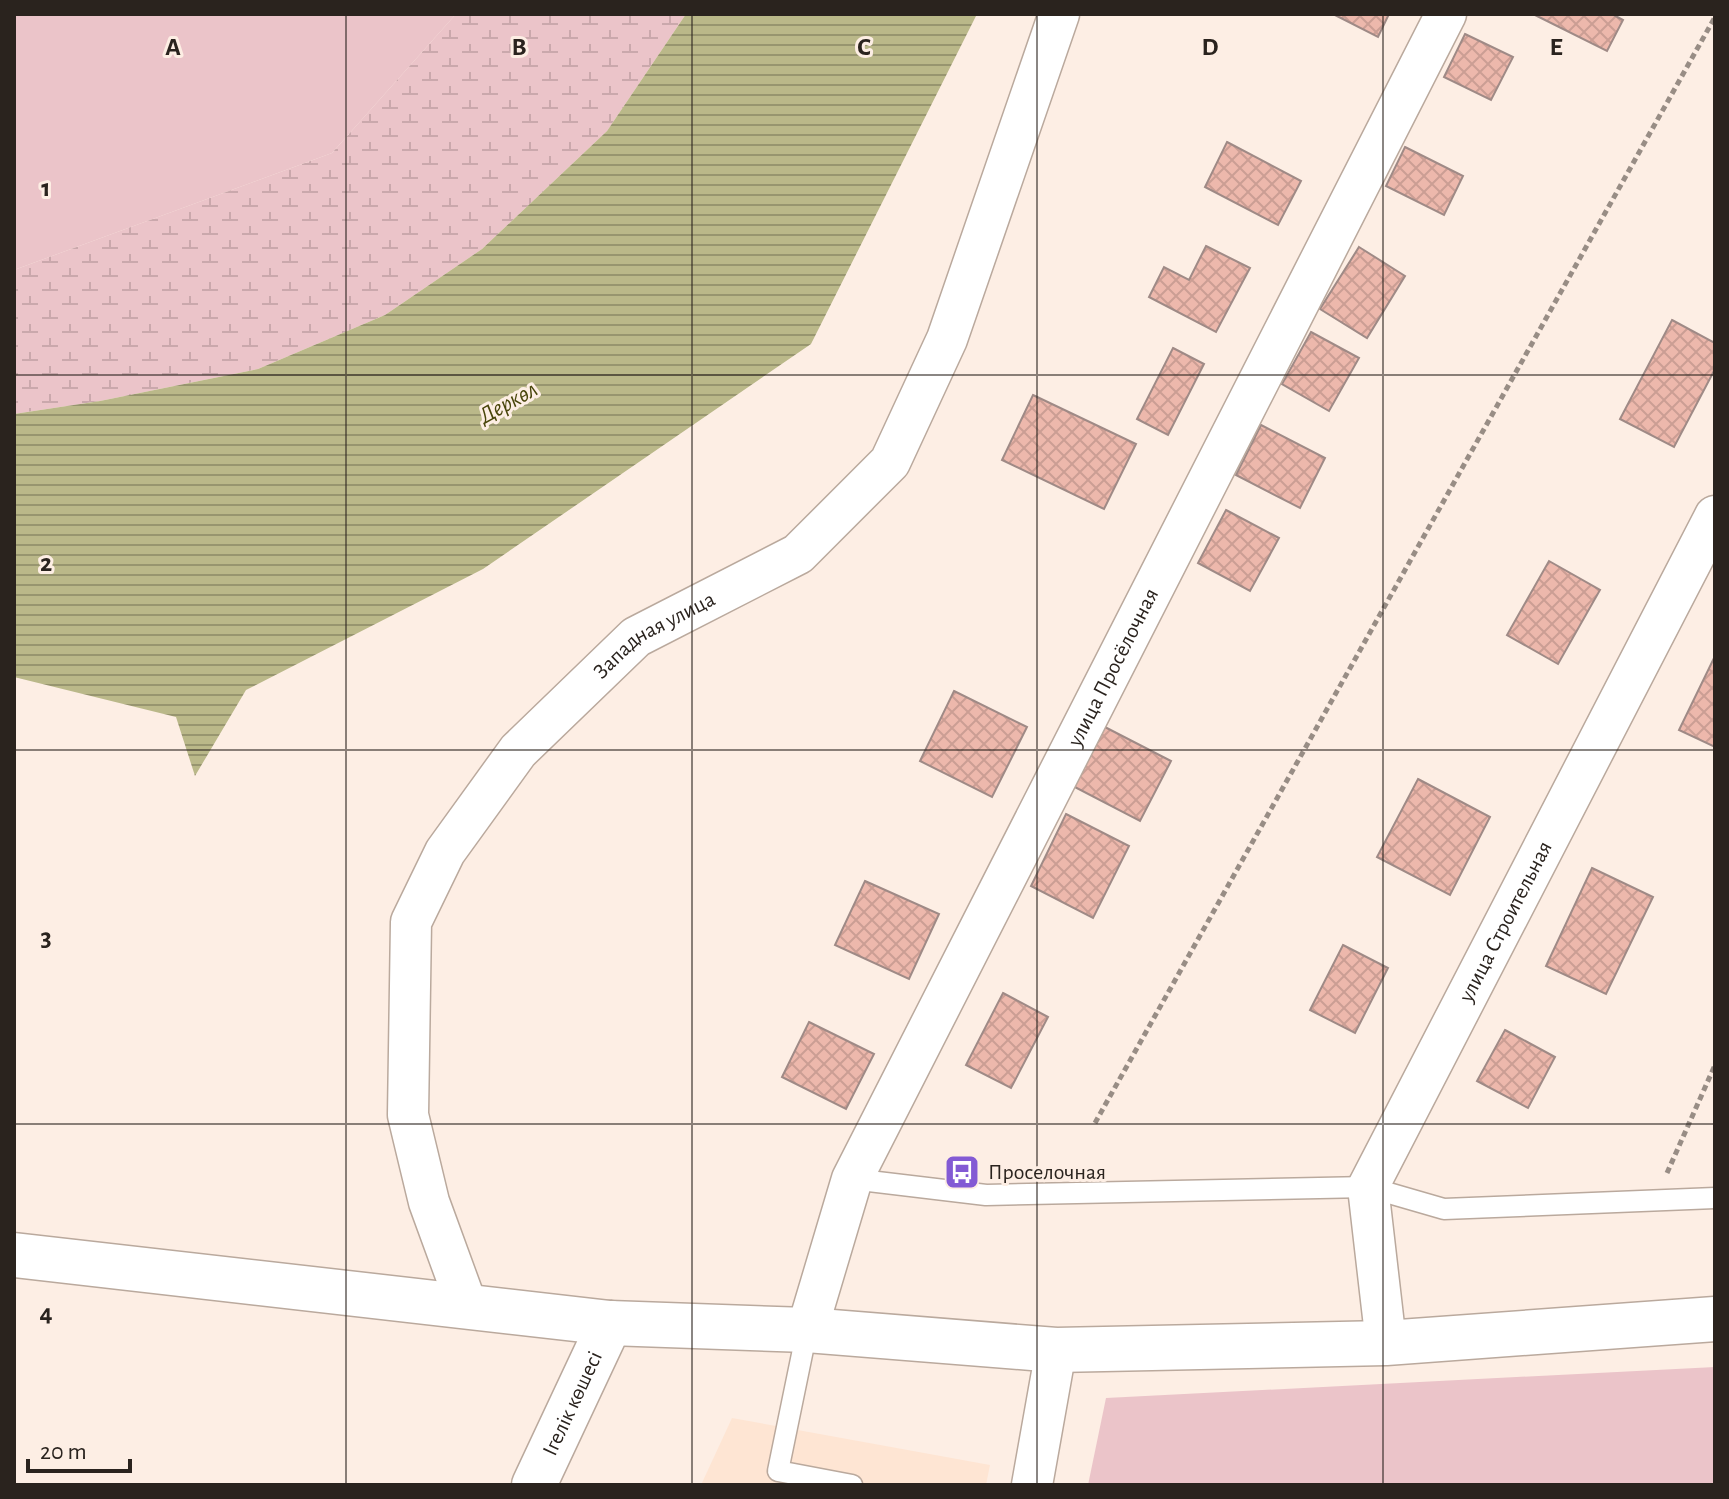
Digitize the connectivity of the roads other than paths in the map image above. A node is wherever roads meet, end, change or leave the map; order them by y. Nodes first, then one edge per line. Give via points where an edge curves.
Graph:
1 (1059, 14) edge
2 (1446, 14) edge
3 (1715, 516) edge
4 (852, 1179) junction
5 (1368, 1187) junction
6 (1715, 1198) edge
7 (14, 1255) edge
8 (467, 1306) junction
9 (1715, 1319) edge
10 (610, 1323) junction
11 (807, 1330) junction
12 (1386, 1343) junction
13 (1056, 1350) junction
14 (534, 1485) edge
15 (852, 1485) edge
16 (1032, 1485) edge

1 - 8 street, Западная улица via 947,339 890,462 798,554 636,637 518,751 445,852 411,922 408,1115 429,1202
2 - 4 street, улица Просёлочная
3 - 5 street, улица Строительная
4 - 5 lane via 986,1195
4 - 11 street, улица Просёлочная
5 - 6 lane via 1444,1209
5 - 12 street
7 - 8 main road
8 - 10 main road
9 - 12 main road
10 - 11 main road
10 - 14 main road, Ігелік көшесі
11 - 13 main road
11 - 15 lane via 778,1471
12 - 13 main road
13 - 16 street

